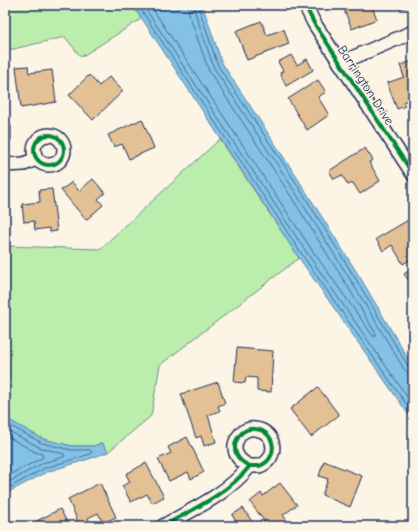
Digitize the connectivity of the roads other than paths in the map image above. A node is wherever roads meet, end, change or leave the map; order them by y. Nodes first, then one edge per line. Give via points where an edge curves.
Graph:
1 (305, 5) edge
2 (413, 32) edge
3 (340, 63) junction
4 (36, 160) dead end
5 (5, 165) edge
6 (413, 174) edge
7 (250, 466) dead end
8 (163, 526) edge

1 - 3 street, Barrington Drive
2 - 3 street
3 - 6 street, Barrington Drive
4 - 5 street via 24,164
7 - 8 street via 241,477 208,502

